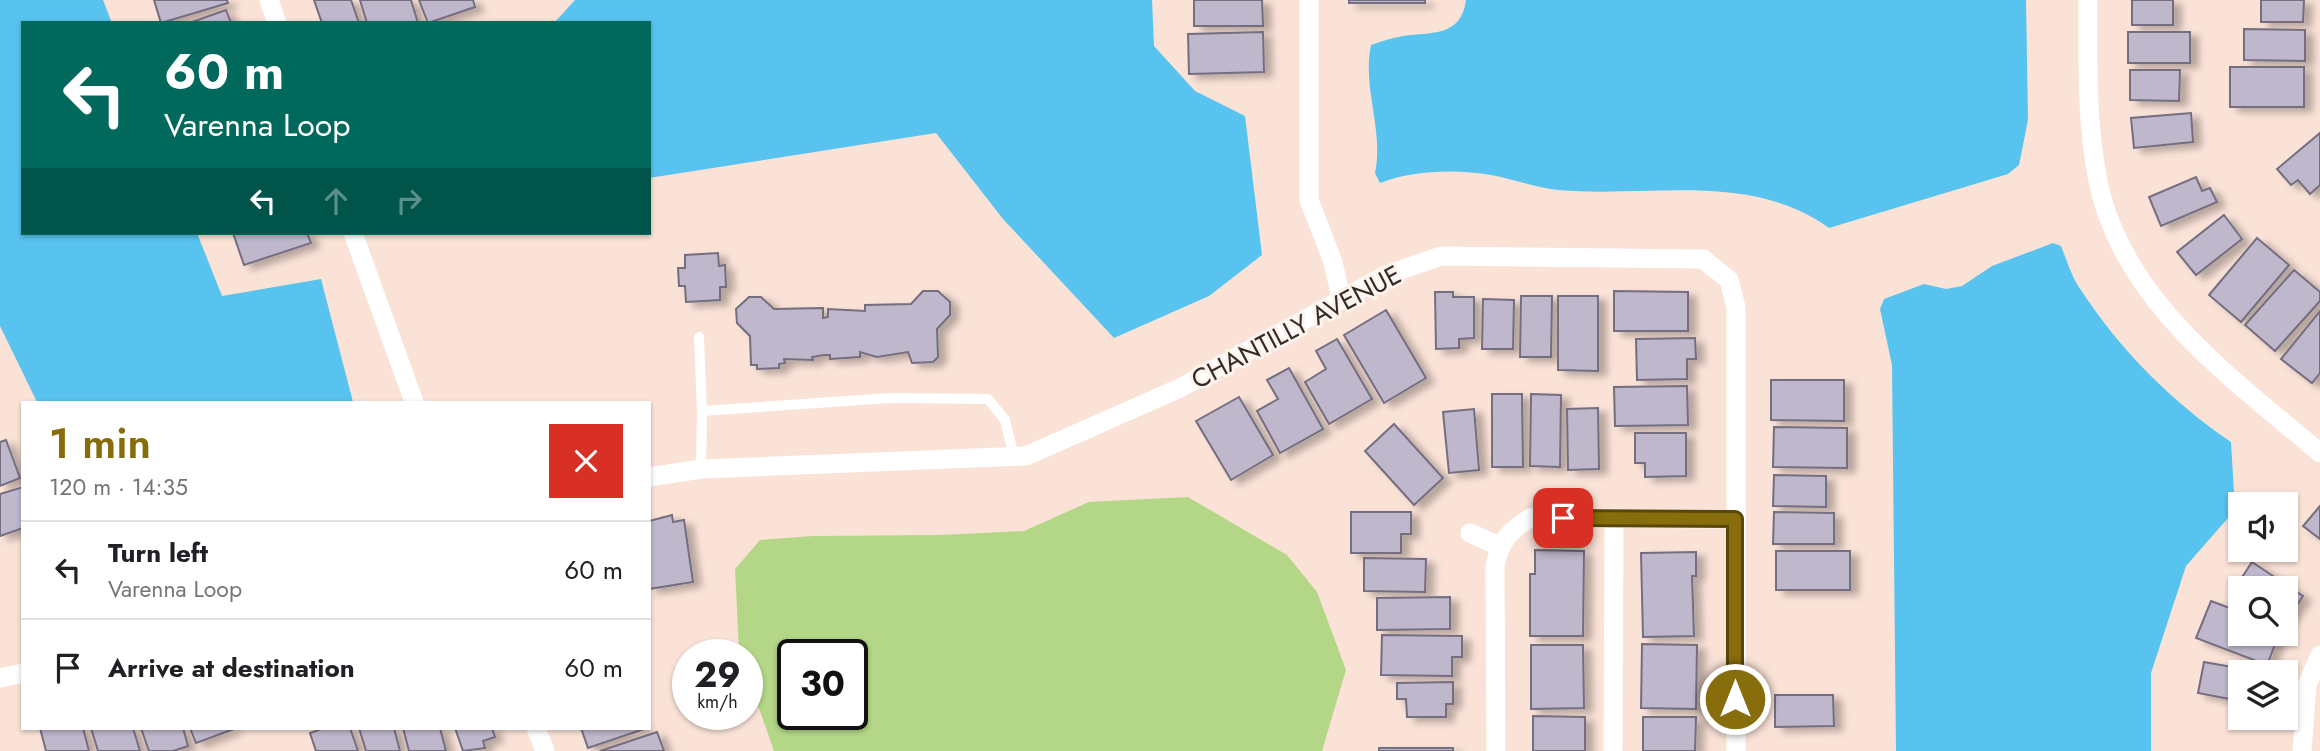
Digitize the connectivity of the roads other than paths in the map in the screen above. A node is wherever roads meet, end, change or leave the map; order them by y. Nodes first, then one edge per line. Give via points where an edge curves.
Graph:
1 (269, 0) edge
2 (1309, 0) edge
3 (2088, 0) edge
4 (276, 21) edge
5 (354, 235) edge
6 (1341, 298) junction
7 (699, 337) dead end
8 (414, 401) edge
9 (702, 411) junction
10 (2320, 453) edge
11 (1014, 456) junction
12 (701, 469) junction
13 (651, 477) edge
14 (1614, 518) junction
15 (1735, 519) junction
16 (1470, 533) dead end
17 (1499, 546) junction
18 (2320, 655) edge
19 (21, 673) edge
20 (0, 678) edge
21 (537, 730) edge
22 (545, 751) edge
23 (1496, 751) edge
24 (1613, 751) edge
25 (1736, 751) edge
26 (2302, 751) edge

1 - 4 street
2 - 6 street via 1309,200 1334,262
3 - 10 street via 2088,104 2097,179 2123,252 2158,304 2204,354
5 - 8 street
6 - 11 street, CHANTILLY AVENUE via 1180,388 1026,456
6 - 15 street, CHANTILLY AVENUE via 1441,256 1703,259 1729,280 1737,307
7 - 9 lane
9 - 11 lane via 890,398 988,399 1005,420
9 - 12 lane
11 - 12 street, CHANTILLY AVENUE
12 - 13 street, CHANTILLY AVENUE
14 - 15 street
14 - 17 street via 1530,518 1507,532
14 - 24 street
15 - 25 street, CHANTILLY AVENUE
16 - 17 street
17 - 23 street via 1495,566
18 - 26 street via 2307,685
19 - 20 street
21 - 22 street

